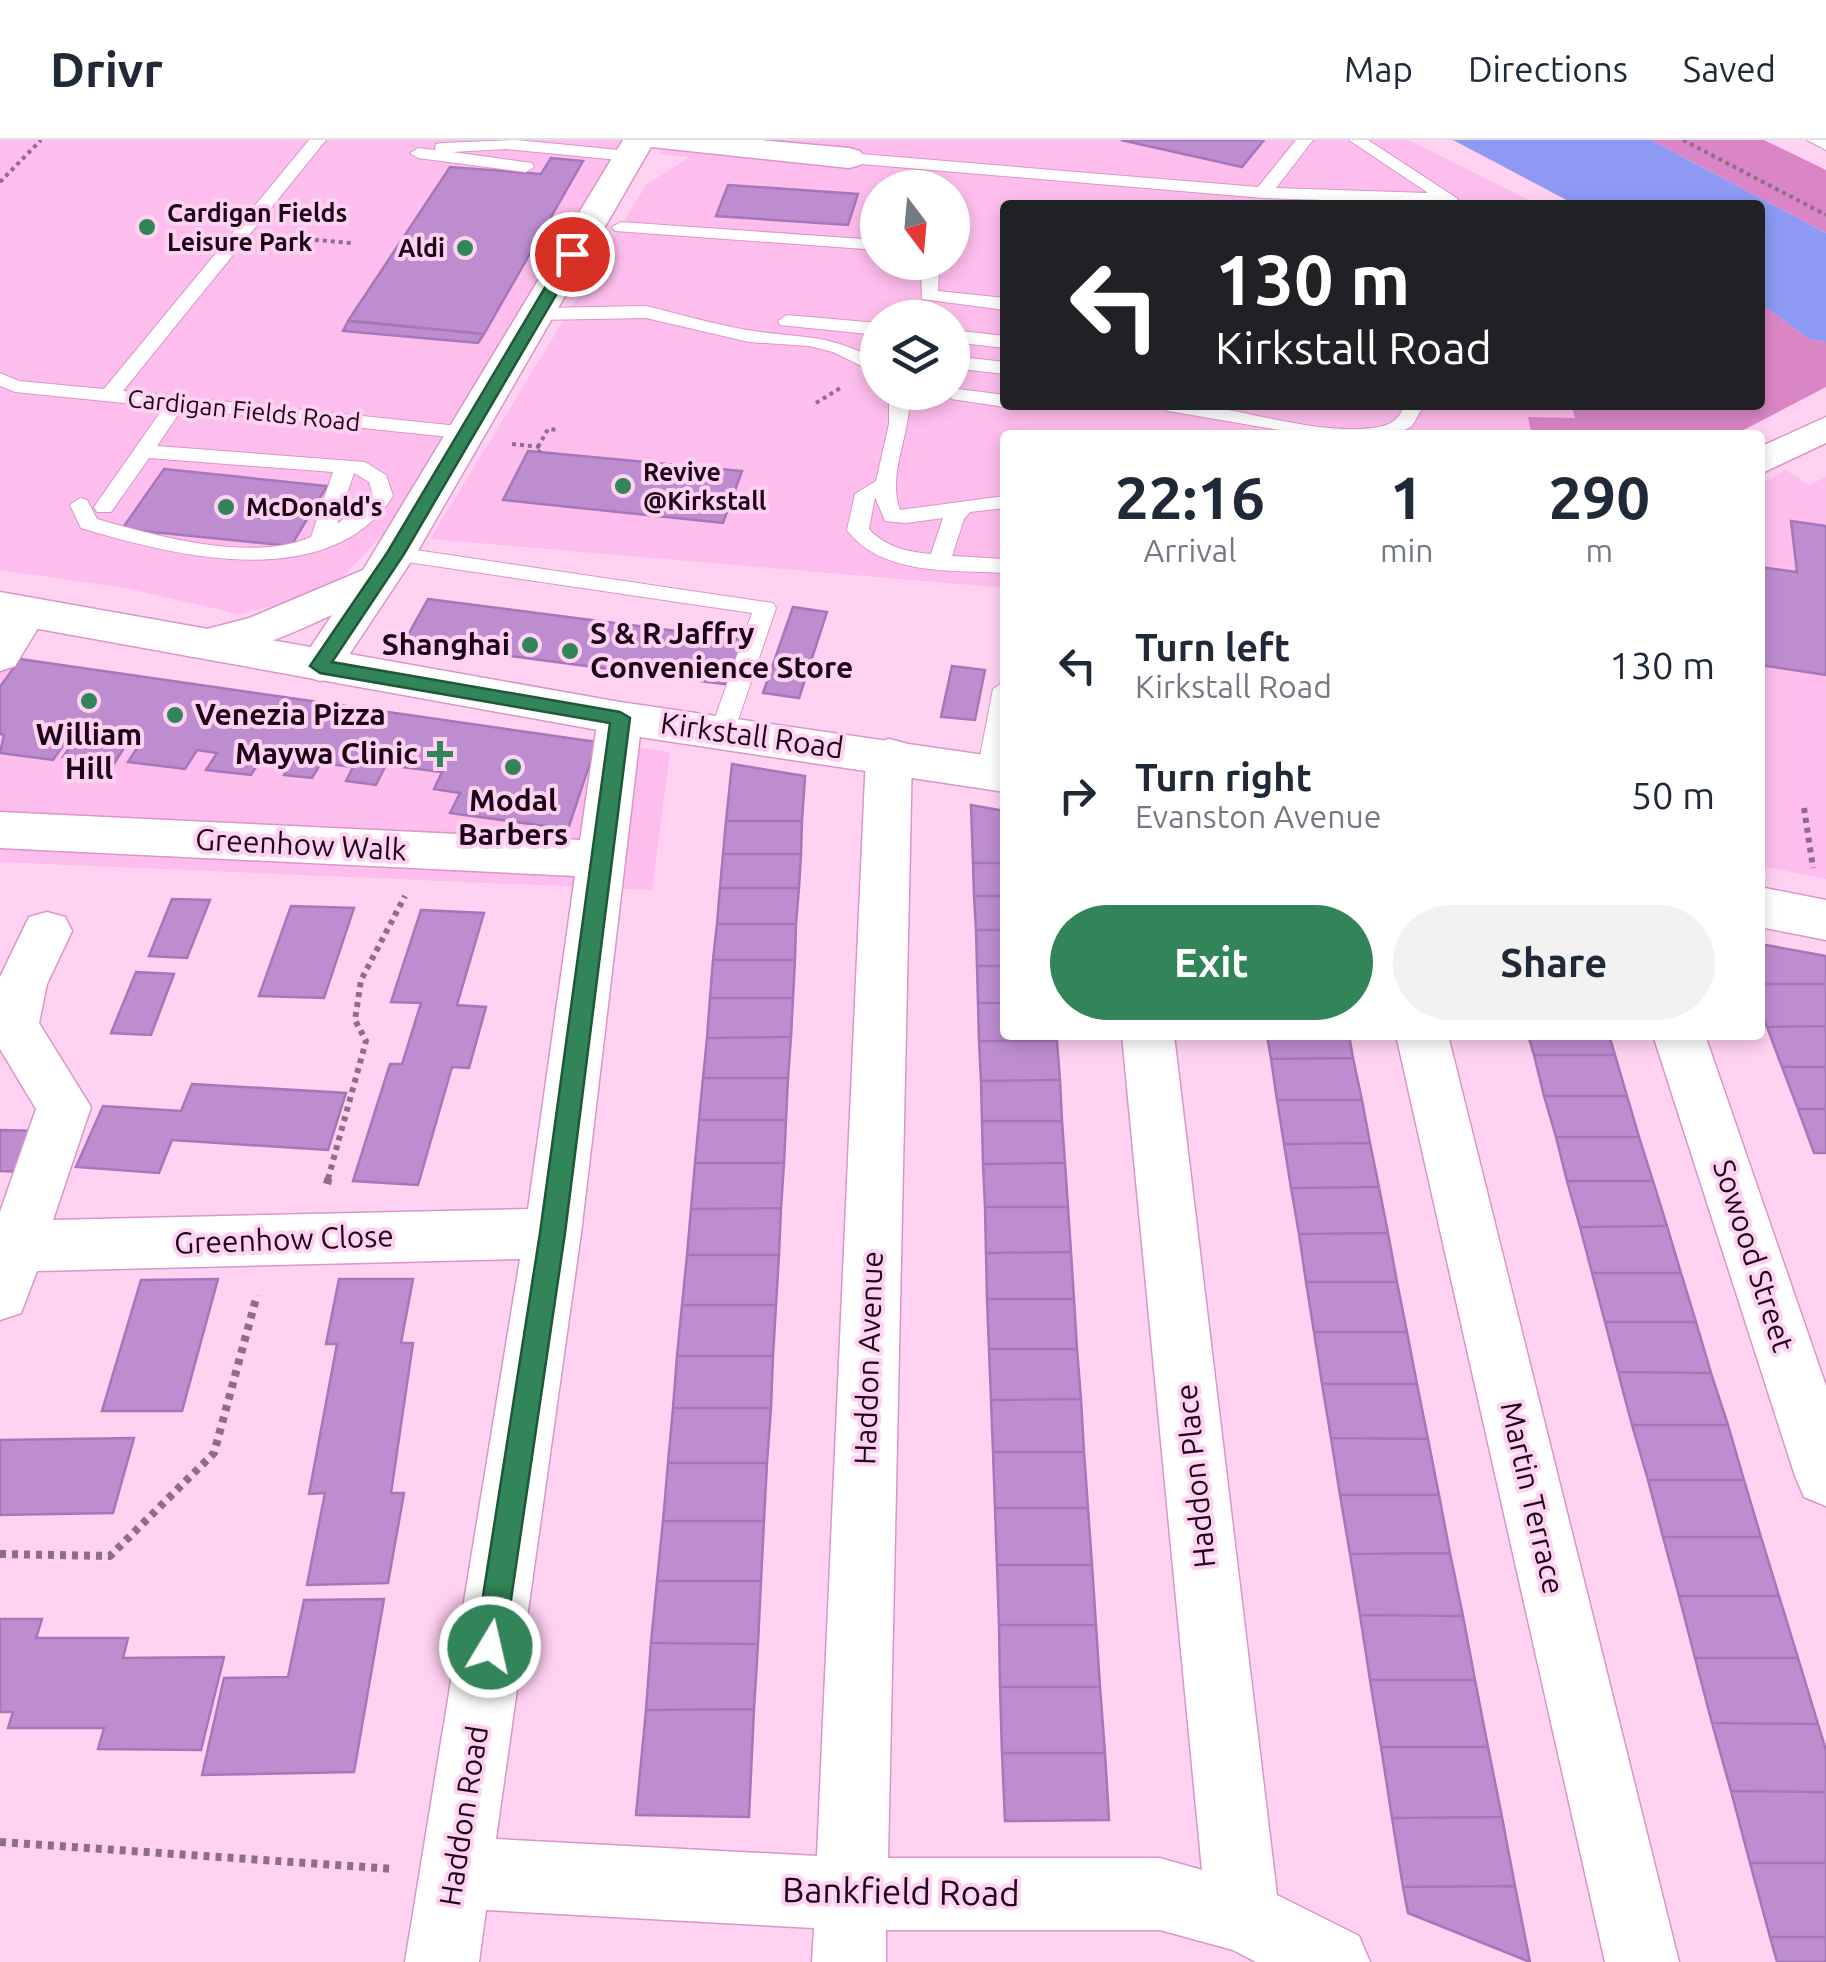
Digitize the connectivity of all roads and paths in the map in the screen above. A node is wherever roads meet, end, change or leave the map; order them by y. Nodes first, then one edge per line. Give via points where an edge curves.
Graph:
1 (42, 140) edge
2 (318, 140) edge
3 (1305, 140) edge
4 (1357, 140) edge
5 (1683, 140) edge
6 (1815, 140) edge
7 (643, 145) edge
8 (1826, 146) edge
9 (442, 148) dead end
10 (418, 153) dead end
11 (850, 158) joint
12 (526, 167) dead end
13 (0, 182) edge
14 (1263, 193) junction
15 (1826, 215) edge
16 (621, 227) dead end
17 (243, 233) junction
18 (351, 244) dead end
19 (860, 244) edge
20 (929, 280) edge
21 (1000, 303) edge
22 (646, 312) junction
23 (538, 314) junction
24 (860, 328) edge
25 (970, 338) edge
26 (1000, 341) edge
27 (860, 359) edge
28 (970, 364) edge
29 (1000, 367) edge
30 (5, 385) edge
31 (110, 396) junction
32 (970, 397) edge
33 (1000, 400) edge
34 (178, 402) junction
35 (903, 410) edge
36 (1200, 410) edge
37 (1826, 428) edge
38 (559, 430) dead end
39 (1330, 430) edge
40 (468, 433) junction
41 (538, 447) dead end
42 (141, 451) junction
43 (1765, 459) edge
44 (344, 464) junction
45 (883, 486) junction
46 (1000, 502) edge
47 (80, 506) dead end
48 (964, 506) junction
49 (104, 508) dead end
50 (320, 540) junction
51 (940, 560) junction
52 (1000, 566) edge
53 (387, 567) junction
54 (8, 612) edge
55 (199, 645) junction
56 (0, 656) edge
57 (320, 666) junction
58 (620, 718) junction
59 (722, 732) junction
60 (1000, 742) edge
61 (889, 755) junction
62 (997, 774) edge
63 (1804, 808) dead end
64 (0, 830) edge
65 (428, 850) junction
66 (601, 858) junction
67 (1765, 909) edge
68 (1823, 920) edge
69 (47, 931) dead end
70 (1149, 1040) edge
71 (1423, 1040) edge
72 (1681, 1040) edge
73 (553, 1233) junction
74 (291, 1240) junction
75 (5, 1263) edge
76 (1826, 1476) edge
77 (0, 1554) edge
78 (0, 1842) edge
79 (455, 1874) junction
80 (1243, 1917) junction
81 (850, 1928) edge
82 (442, 1962) edge
83 (1333, 1962) edge
84 (1642, 1962) edge

1 - 13 path
2 - 17 lane, Cardigan Fields Road
3 - 14 lane
4 - 14 lane via 1449,199
5 - 15 path
6 - 8 lane
7 - 9 lane
7 - 11 street
7 - 23 street
10 - 12 lane
11 - 14 lane
16 - 19 lane
17 - 18 path
17 - 31 lane, Cardigan Fields Road
20 - 21 lane via 928,295
22 - 23 lane
22 - 24 lane
22 - 27 lane via 749,336 810,340
23 - 40 street
25 - 26 lane
28 - 29 lane
30 - 31 lane
31 - 34 lane, Cardigan Fields Road
32 - 33 lane
34 - 40 lane, Cardigan Fields Road
34 - 42 lane
35 - 45 lane
36 - 39 lane
37 - 43 street
38 - 41 path via 548,429
40 - 53 street
42 - 44 lane
42 - 49 lane
44 - 50 lane
44 - 50 lane via 379,478 383,496 356,524
45 - 48 lane via 892,516
45 - 51 lane via 865,494 858,530 865,542
46 - 48 lane
47 - 50 lane via 88,523 139,540 271,554
48 - 51 lane
51 - 52 lane
53 - 55 street via 262,630
53 - 57 street
53 - 59 lane via 765,608
54 - 55 main road, Kirkstall Road
54 - 56 street
55 - 57 main road, Kirkstall Road
57 - 58 main road, Kirkstall Road
58 - 59 main road, Kirkstall Road
58 - 66 street, Haddon Road
59 - 61 main road, Kirkstall Road
60 - 62 lane
61 - 62 main road, Kirkstall Road
61 - 81 street, Haddon Avenue
63 - 68 path
64 - 65 street, Greenhow Walk
65 - 66 street, Greenhow Walk
65 - 74 path via 361,980 355,1020 366,1041
66 - 73 street, Haddon Road
67 - 68 main road
69 - 75 street, Greenhow Close via 22,984 14,1025 64,1107
70 - 80 street, Haddon Place
71 - 84 street, Martin Terrace
72 - 76 street, Sowood Street
73 - 74 street, Greenhow Close
73 - 79 street, Haddon Road
74 - 75 street, Greenhow Close
74 - 77 path via 214,1453 110,1556
78 - 79 path
79 - 81 street, Bankfield Road
79 - 82 street, Haddon Road
80 - 81 street, Bankfield Road via 1160,1894
80 - 83 street, Bankfield Road

